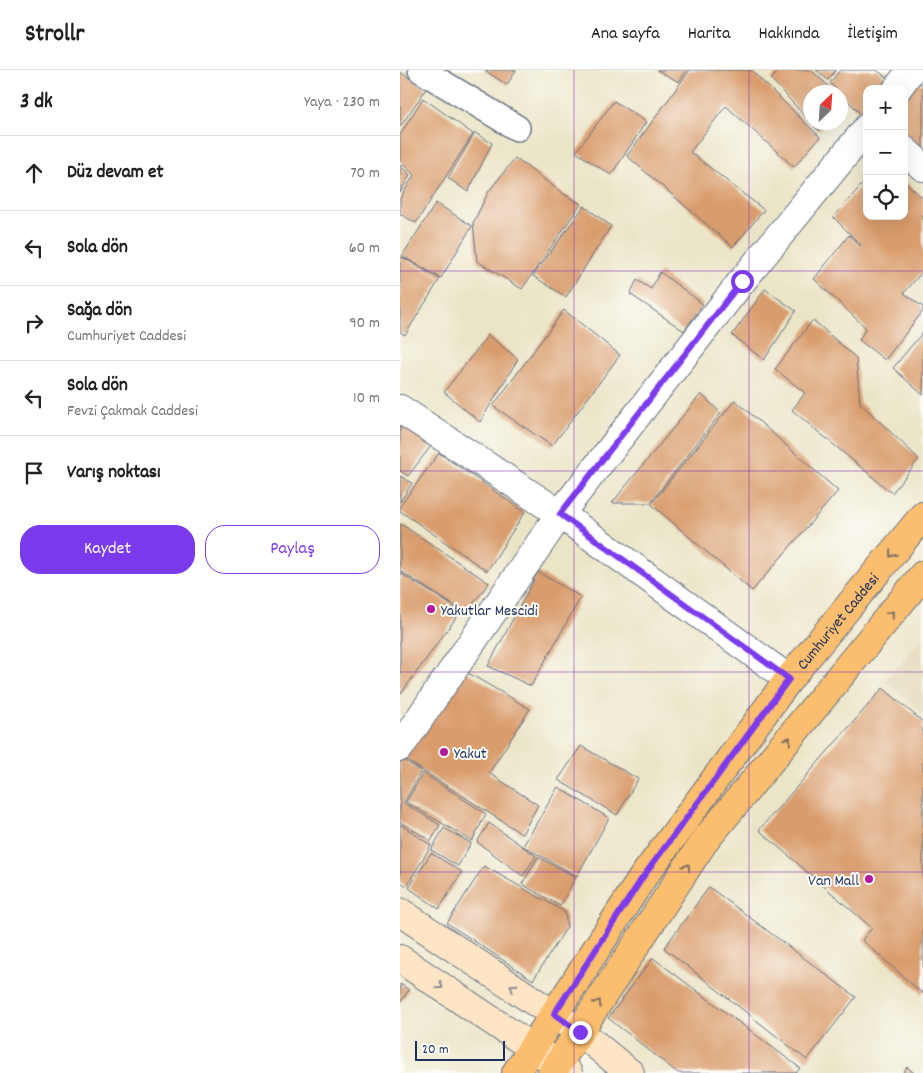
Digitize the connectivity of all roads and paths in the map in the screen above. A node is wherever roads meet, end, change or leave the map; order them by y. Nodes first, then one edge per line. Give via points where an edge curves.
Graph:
1 (422, 70) edge
2 (911, 70) edge
3 (900, 85) edge
4 (517, 128) dead end
5 (865, 130) edge
6 (908, 154) edge
7 (923, 168) edge
8 (400, 409) edge
9 (560, 514) junction
10 (923, 516) edge
11 (923, 575) edge
12 (789, 679) junction
13 (400, 747) edge
14 (400, 912) edge
15 (400, 958) edge
16 (554, 1014) junction
17 (580, 1032) junction
18 (533, 1048) junction
19 (559, 1070) edge
20 (516, 1073) edge
21 (630, 1073) edge

1 - 4 street
2 - 3 street
5 - 9 street via 742,281
6 - 7 street
8 - 9 street
9 - 12 street
9 - 13 street
10 -> 12 main road, Cumhuriyet Caddesi
17 -> 11 main road via 703,843
12 - 16 main road, Cumhuriyet Caddesi via 643,877
16 -> 14 main road
15 -> 18 main road
16 - 17 main road
16 - 18 main road, Cumhuriyet Caddesi
17 - 19 main road
17 - 21 main road
18 - 19 main road
18 - 20 main road, Cumhuriyet Caddesi

